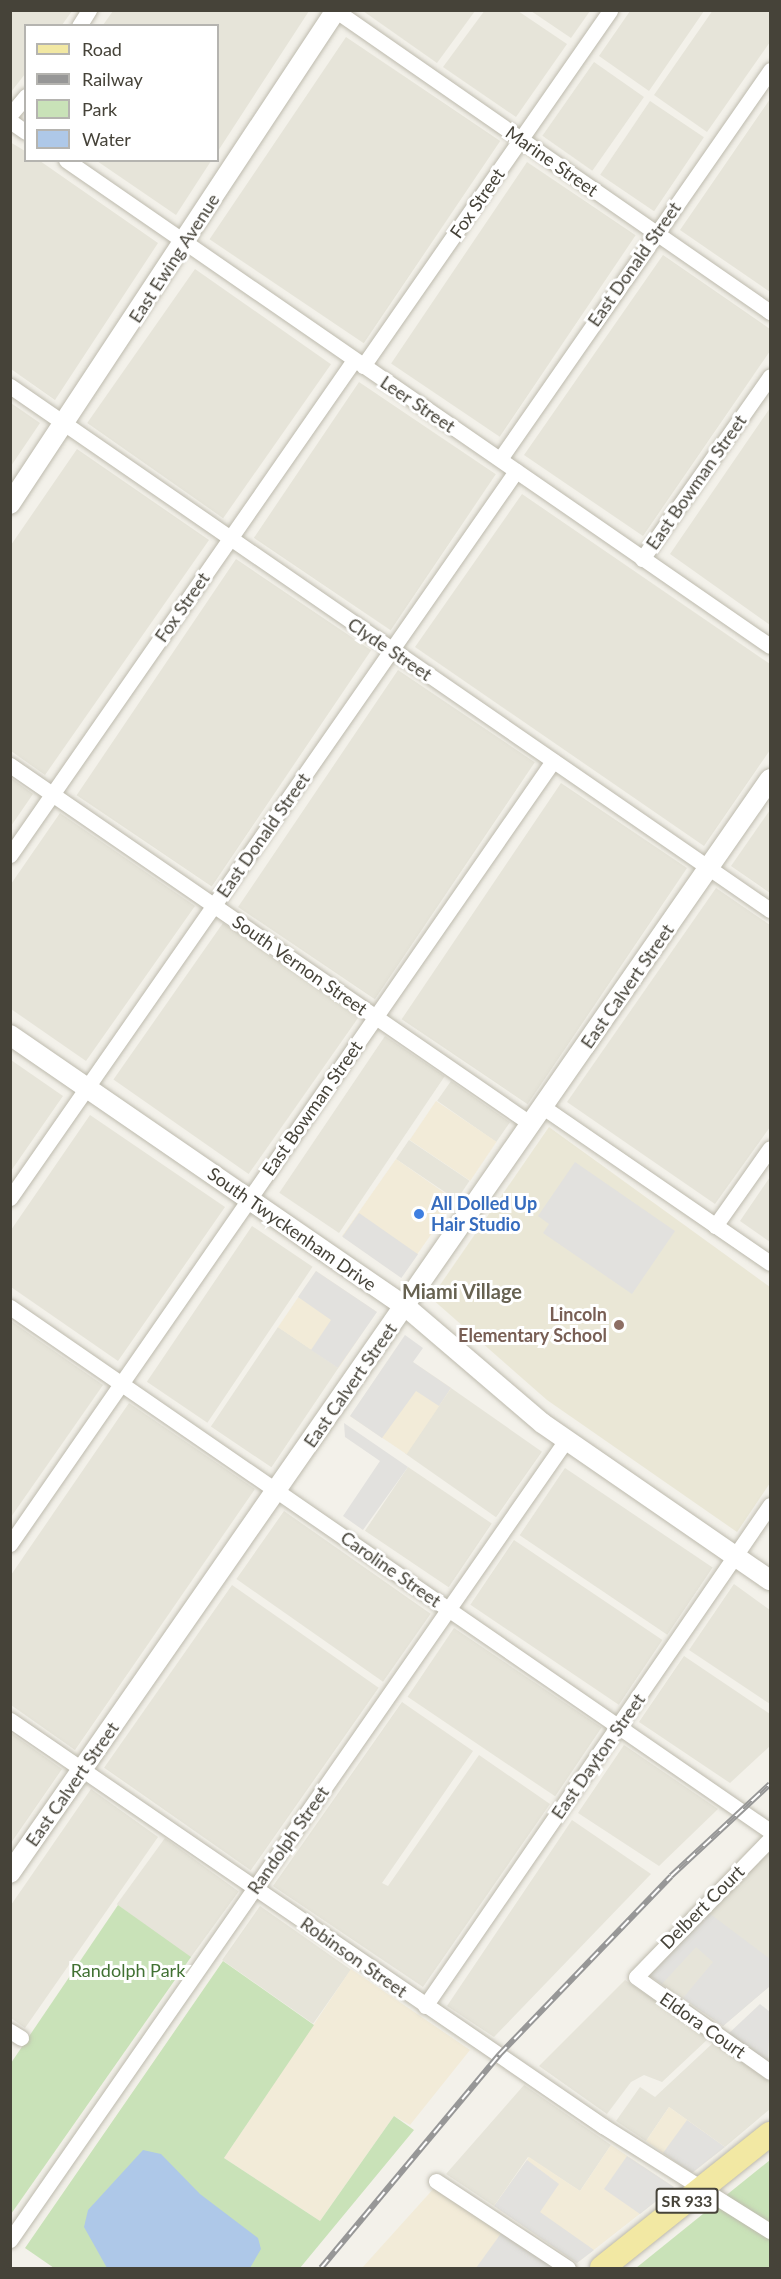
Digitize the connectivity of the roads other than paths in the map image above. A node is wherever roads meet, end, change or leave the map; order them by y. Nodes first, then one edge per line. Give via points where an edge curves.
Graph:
1 (89, 10) edge
2 (610, 10) edge
3 (335, 11) edge
4 (80, 24) edge
5 (771, 70) edge
6 (24, 98) edge
7 (10, 114) edge
8 (10, 121) edge
9 (24, 131) edge
10 (521, 139) junction
11 (69, 162) edge
12 (656, 233) junction
13 (185, 242) junction
14 (771, 312) edge
15 (359, 363) junction
16 (771, 376) edge
17 (10, 386) edge
18 (66, 424) junction
19 (500, 459) junction
20 (516, 471) junction
21 (10, 504) edge
22 (231, 538) junction
23 (642, 559) junction
24 (771, 646) edge
25 (392, 650) junction
26 (553, 761) junction
27 (10, 765) edge
28 (771, 778) edge
29 (53, 794) junction
30 (10, 855) edge
31 (710, 867) junction
32 (214, 906) junction
33 (771, 910) edge
34 (376, 1017) junction
35 (10, 1035) edge
36 (87, 1088) junction
37 (543, 1107) junction
38 (531, 1124) junction
39 (771, 1148) edge
40 (10, 1198) edge
41 (249, 1200) junction
42 (715, 1226) junction
43 (771, 1263) edge
44 (405, 1306) junction
45 (10, 1307) edge
46 (122, 1384) junction
47 (566, 1440) junction
48 (277, 1490) junction
49 (771, 1505) edge
50 (10, 1544) edge
51 (736, 1556) junction
52 (771, 1580) edge
53 (449, 1609) junction
54 (10, 1720) edge
55 (618, 1725) junction
56 (82, 1769) junction
57 (771, 1831) edge
58 (771, 1839) edge
59 (10, 1873) edge
60 (255, 1888) junction
61 (636, 1977) joint
62 (425, 2006) junction
63 (771, 2072) edge
64 (771, 2134) edge
65 (436, 2181) dead end
66 (700, 2191) junction
67 (771, 2231) edge
68 (10, 2240) edge
69 (568, 2268) edge
70 (602, 2268) edge

1 - 4 street
2 - 10 street, Fox Street
3 - 10 street, Marine Street
3 - 13 street, East Ewing Avenue
5 - 12 street, East Donald Street
6 - 7 street
8 - 9 street
10 - 12 street, Marine Street
10 - 15 street, Fox Street
11 - 13 street, Leer Street
12 - 14 street, Marine Street
12 - 19 street, East Donald Street
13 - 15 street, Leer Street
13 - 18 street, East Ewing Avenue
15 - 19 street, Leer Street
15 - 22 street, Fox Street
16 - 23 street, East Bowman Street
17 - 18 street, Clyde Street
18 - 21 street, East Ewing Avenue
18 - 22 street, Clyde Street
19 - 20 street, Leer Street
20 - 23 street, Leer Street
20 - 25 street, East Donald Street
22 - 25 street, Clyde Street
22 - 29 street, Fox Street
23 - 24 street, Leer Street
25 - 26 street, Clyde Street
25 - 32 street, East Donald Street
26 - 31 street, Clyde Street
26 - 34 street, East Bowman Street
27 - 29 street, South Vernon Street
28 - 31 street, East Calvert Street
29 - 30 street, Fox Street
29 - 32 street, South Vernon Street
31 - 33 street, Clyde Street
31 - 37 street, East Calvert Street
32 - 34 street, South Vernon Street
32 - 36 street, East Donald Street
34 - 38 street, South Vernon Street
34 - 41 street, East Bowman Street
35 - 36 street, South Twyckenham Drive
36 - 40 street, East Donald Street
36 - 41 street, South Twyckenham Drive
37 - 38 street, East Calvert Street
37 - 42 street
38 - 44 street, East Calvert Street
39 - 42 street
41 - 44 street, South Twyckenham Drive
41 - 46 street, East Bowman Street
42 - 43 street
44 - 47 street, South Twyckenham Drive
44 - 48 street, East Calvert Street
45 - 46 street, Caroline Street
46 - 48 street, Caroline Street
46 - 50 street, East Bowman Street
47 - 51 street, South Twyckenham Drive
47 - 53 street, Randolph Street
48 - 53 street, Caroline Street
48 - 56 street, East Calvert Street
49 - 51 street, East Dayton Street
51 - 52 street, South Twyckenham Drive
51 - 55 street, East Dayton Street
53 - 55 street, Caroline Street
53 - 60 street, Randolph Street
54 - 56 street, Robinson Street
55 - 57 street, Caroline Street
55 - 62 street, East Dayton Street
56 - 59 street, East Calvert Street
56 - 60 street, Robinson Street
58 - 61 street, Delbert Court
60 - 62 street, Robinson Street
60 - 68 street, Randolph Street
61 - 63 street, Eldora Court
62 - 66 street, Robinson Street
64 - 66 main road, SR 933
65 - 69 street
66 - 67 street, Robinson Street
66 - 70 main road, SR 933

